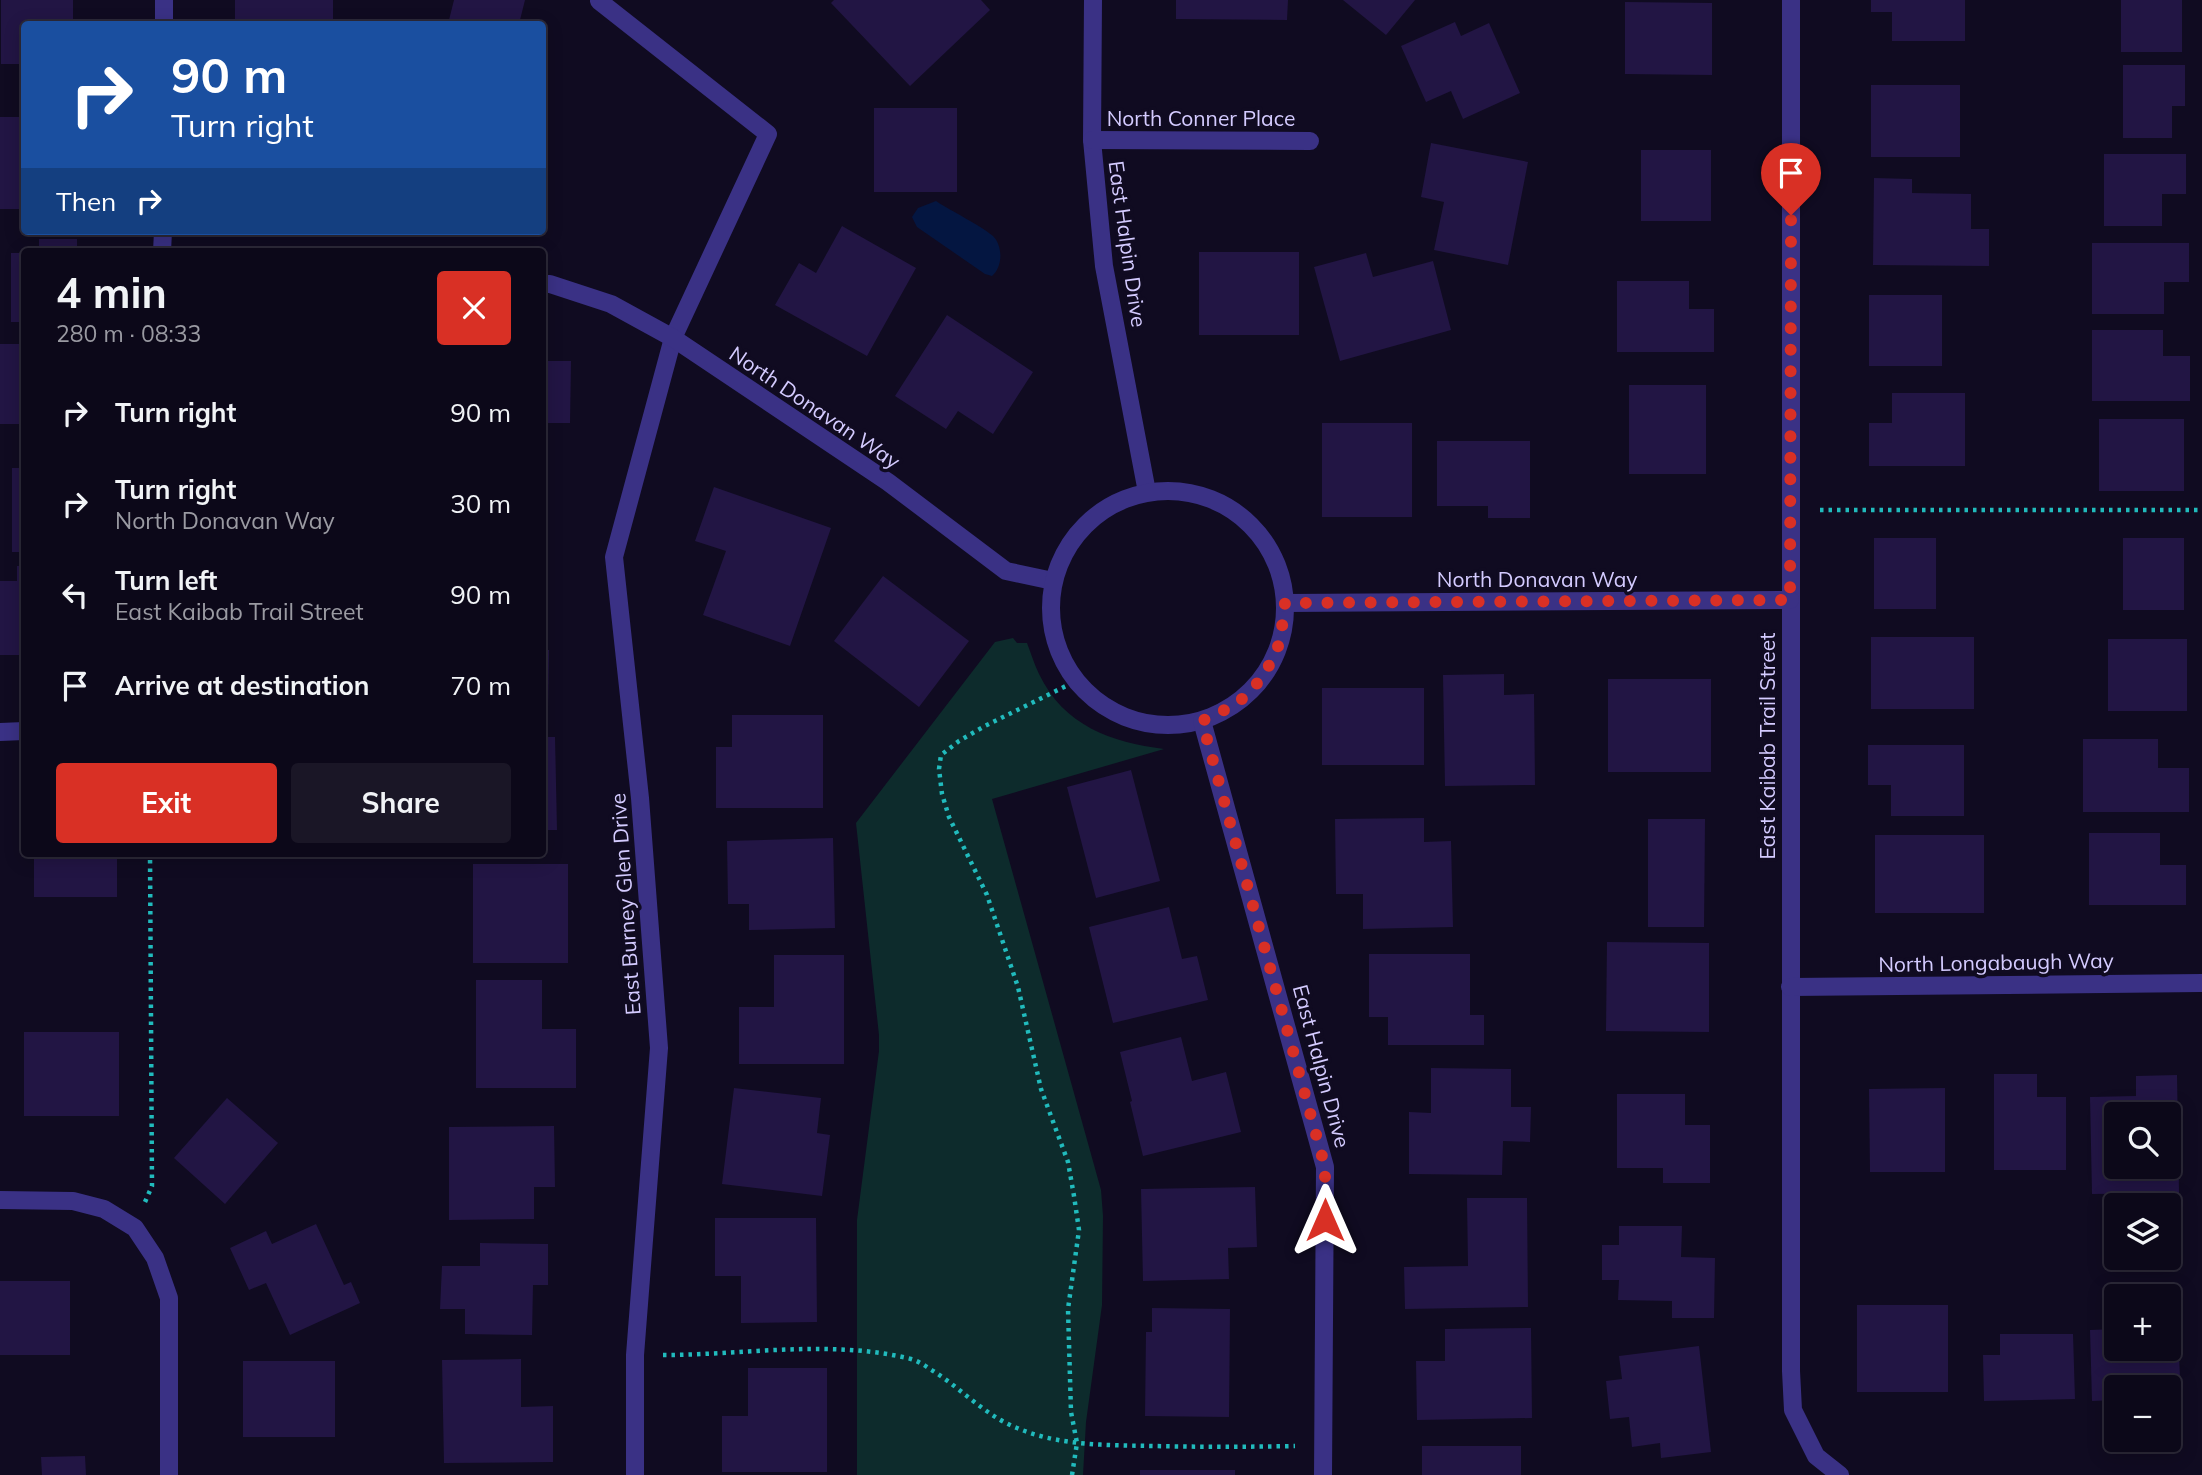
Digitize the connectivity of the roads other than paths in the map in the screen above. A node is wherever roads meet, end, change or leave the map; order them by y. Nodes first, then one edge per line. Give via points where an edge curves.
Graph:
1 (164, 0) edge
2 (1093, 0) edge
3 (1791, 0) edge
4 (599, 1) edge
5 (164, 21) edge
6 (1092, 140) junction
7 (1310, 141) dead end
8 (546, 284) edge
9 (673, 338) junction
10 (1147, 492) junction
11 (1054, 581) junction
12 (1790, 600) junction
13 (1285, 603) junction
14 (1202, 721) junction
15 (21, 731) edge
16 (0, 732) edge
17 (2202, 983) edge
18 (1790, 987) junction
19 (0, 1200) edge
20 (169, 1475) edge
21 (635, 1475) edge
22 (1323, 1475) edge
23 (1840, 1475) edge

1 - 5 street
2 - 6 street, East Halpin Drive
3 - 12 street, East Kaibab Trail Street
4 - 9 street, East Burney Glen Drive via 768,134
6 - 7 street, North Conner Place
6 - 10 street, East Halpin Drive via 1104,266
8 - 9 street, North Donavan Way via 611,304
9 - 11 street, North Donavan Way via 888,482 1006,571
9 - 21 street, East Burney Glen Drive via 614,557 640,798 659,1048 635,1355
10 - 11 street via 1115,503 1087,523 1066,549
10 - 13 street via 1187,492 1225,505 1256,530 1277,565
11 - 14 street via 1051,616 1059,651 1076,681 1101,706 1133,721 1168,726
12 - 13 street, North Donavan Way
12 - 18 street, East Kaibab Trail Street
13 - 14 street via 1280,642 1264,676 1237,704
14 - 22 street, East Halpin Drive via 1325,1167
15 - 16 street
17 - 18 street, North Longabaugh Way
18 - 23 street, East Kaibab Trail Street via 1793,1410 1816,1456
19 - 20 street via 73,1201 104,1209 135,1228 155,1258 169,1298

